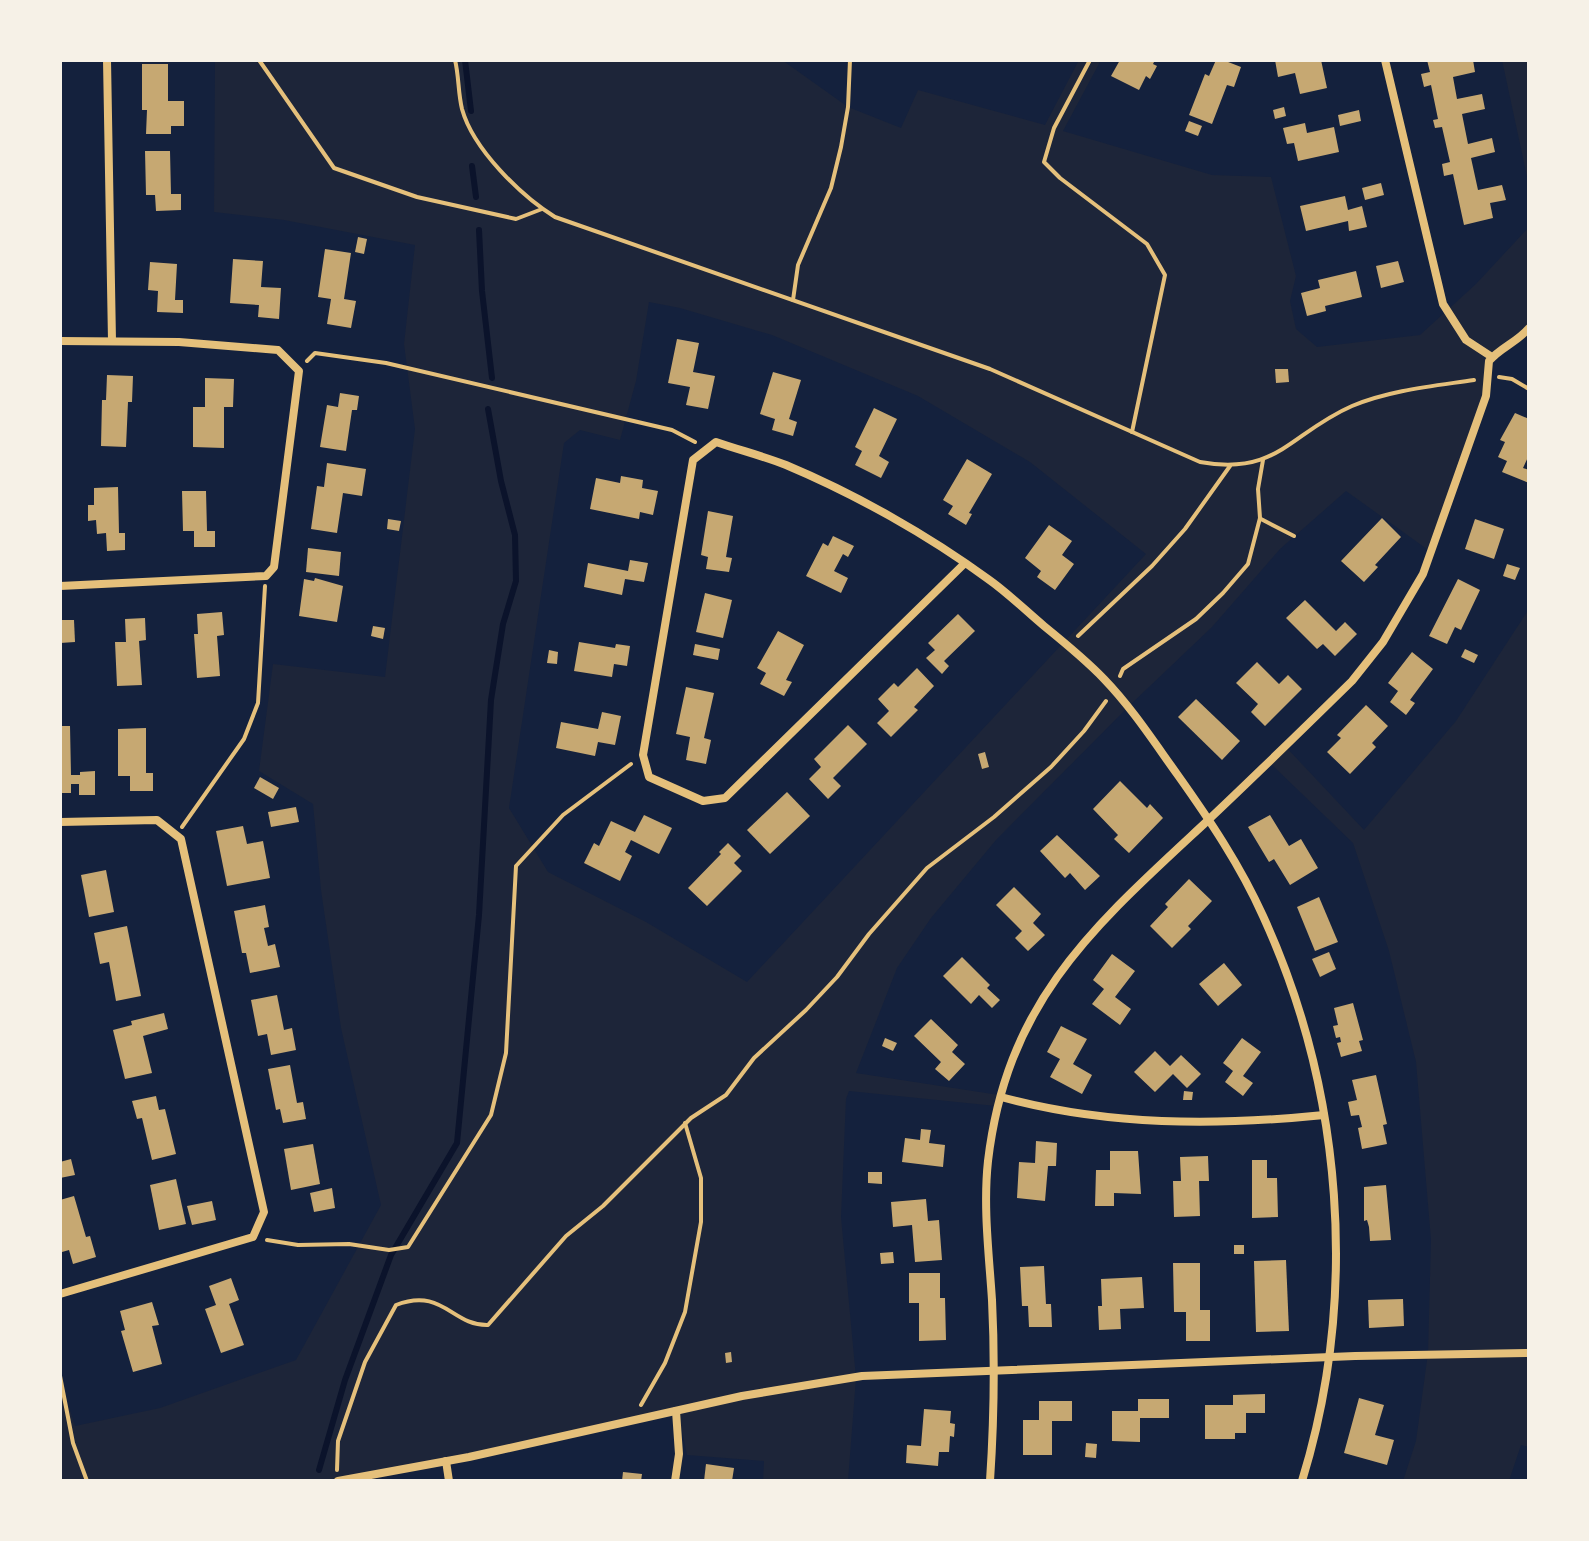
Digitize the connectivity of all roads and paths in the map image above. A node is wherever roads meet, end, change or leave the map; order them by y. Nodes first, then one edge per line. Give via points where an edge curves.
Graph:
1 (107, 60) edge
2 (259, 60) edge
3 (455, 60) edge
4 (850, 60) edge
5 (1090, 60) edge
6 (1385, 60) edge
7 (542, 209) junction
8 (793, 300) junction
9 (1529, 328) edge
10 (60, 341) edge
11 (112, 341) junction
12 (1492, 357) junction
13 (299, 371) junction
14 (1488, 379) junction
15 (1529, 389) edge
16 (1132, 432) junction
17 (706, 450) junction
18 (1263, 460) junction
19 (1230, 466) junction
20 (1260, 518) junction
21 (1294, 536) dead end
22 (965, 563) junction
23 (266, 576) junction
24 (60, 586) edge
25 (1069, 646) junction
26 (1114, 689) junction
27 (643, 755) junction
28 (1208, 820) junction
29 (60, 822) edge
30 (181, 839) junction
31 (1001, 1097) junction
32 (1324, 1115) junction
33 (685, 1123) junction
34 (253, 1237) junction
35 (60, 1294) edge
36 (1529, 1353) edge
37 (1328, 1357) junction
38 (993, 1370) junction
39 (60, 1376) edge
40 (641, 1405) dead end
41 (676, 1411) junction
42 (446, 1461) junction
43 (337, 1477) edge
44 (87, 1481) edge
45 (449, 1481) edge
46 (675, 1481) edge
47 (990, 1481) edge
48 (1302, 1481) edge

1 - 11 street
2 - 7 path via 334,168 417,197 516,219
3 - 7 path via 468,125 494,161
4 - 8 path via 841,147 831,188 798,265
5 - 16 path via 1054,128 1044,162 1147,244 1165,275
6 - 12 street via 1443,304 1466,340
7 - 8 path via 568,223
8 - 16 path via 990,369
9 - 12 street
10 - 11 street
11 - 13 street via 278,350
12 - 14 street
13 - 17 path via 315,353 386,363 672,430
13 - 23 street via 274,567
14 - 15 path via 1502,376
14 - 18 path via 1374,398 1342,411
14 - 28 street via 1433,548 1398,621 1352,681
16 - 19 path via 1200,462
17 - 22 street via 716,442 783,464 853,497
17 - 27 street via 693,460
18 - 19 path
18 - 20 path
19 - 25 path via 1152,566
20 - 21 path
20 - 26 path via 1248,564 1231,584 1196,619 1123,669
22 - 25 street
22 - 27 street via 725,798 703,801 649,777
23 - 24 street
23 - 30 path via 258,703 244,739 182,827
25 - 26 street
26 - 28 street
26 - 33 path via 1051,767 927,868 837,977 754,1058 726,1095
27 - 34 path via 563,815 516,866 506,1053 491,1115 408,1247 298,1245
28 - 31 street via 1073,953 1022,1036
28 - 32 street via 1246,881 1279,952 1308,1038
29 - 30 street via 157,820
30 - 34 street via 264,1212
31 - 32 street via 1147,1121 1235,1123
31 - 38 street via 986,1185
32 - 37 street via 1333,1176 1335,1253
33 - 40 path via 701,1178 701,1222 685,1312
33 - 43 path via 566,1236 488,1325 434,1302 396,1305 365,1362 338,1441
34 - 35 street
36 - 37 street
37 - 38 street
37 - 48 street
38 - 41 street via 862,1376
38 - 47 street
39 - 44 path via 73,1443
41 - 42 street
41 - 46 street
42 - 43 street
42 - 45 street

